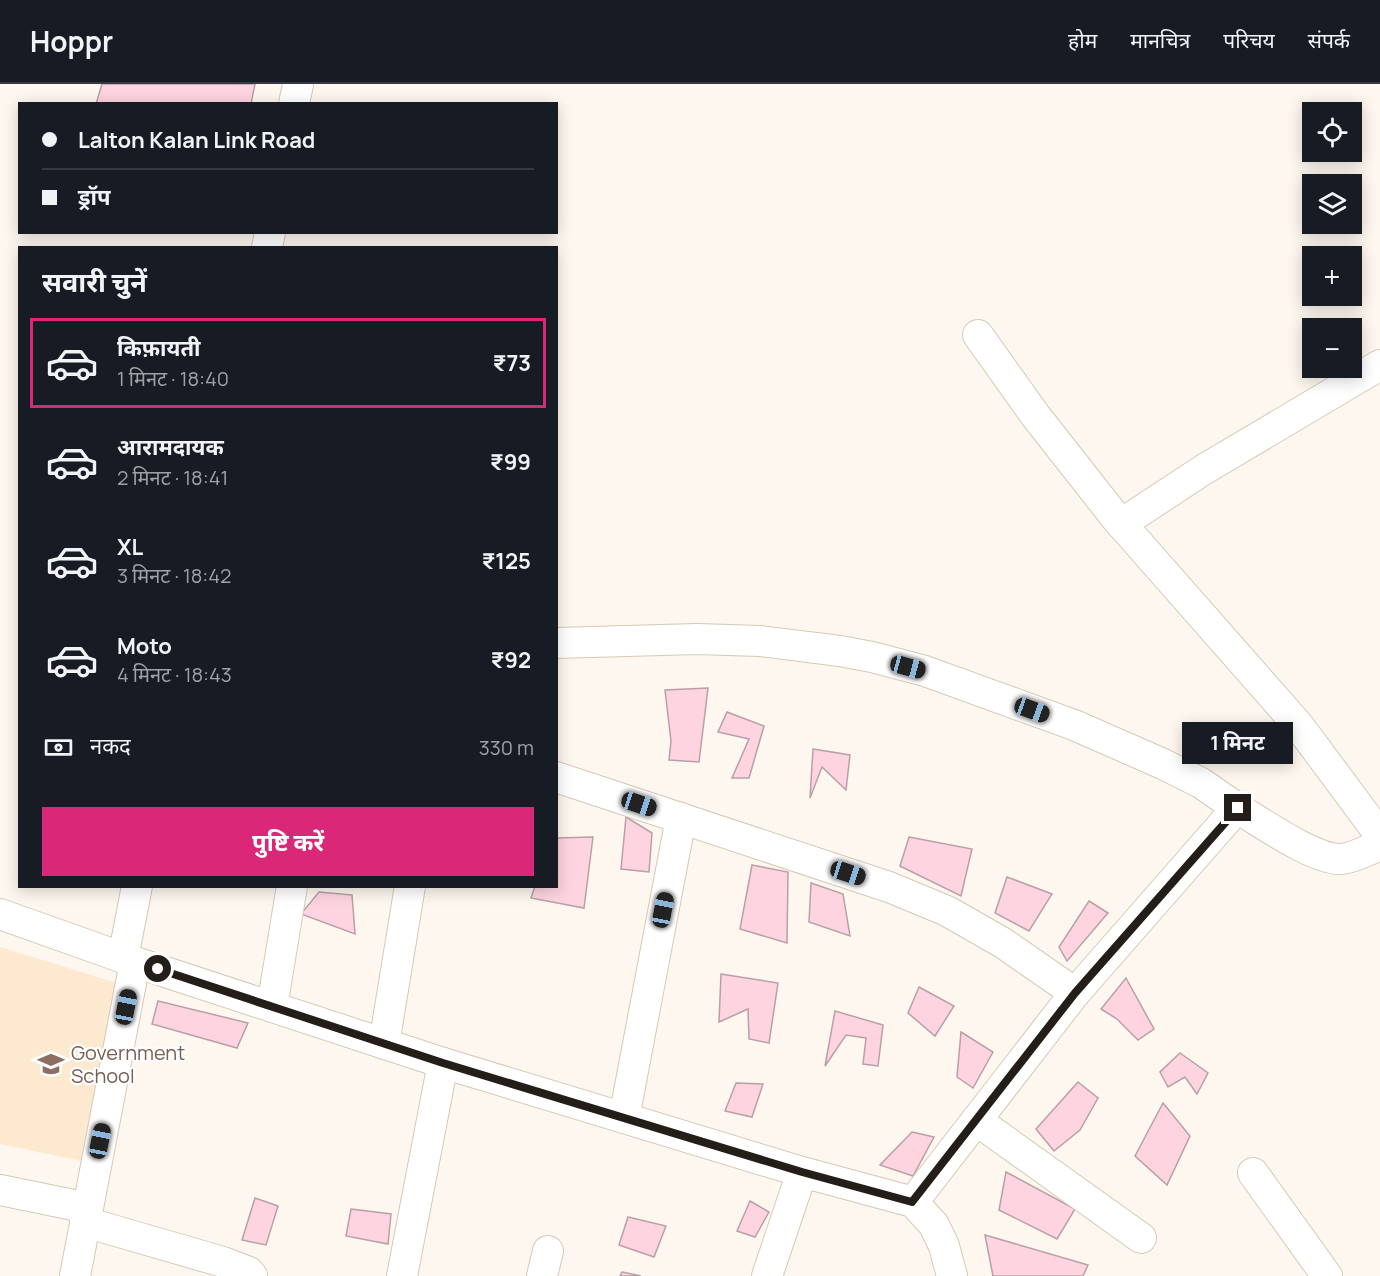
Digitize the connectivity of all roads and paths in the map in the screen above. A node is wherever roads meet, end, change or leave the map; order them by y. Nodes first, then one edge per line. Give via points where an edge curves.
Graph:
1 (298, 84) edge
2 (294, 102) edge
3 (978, 335) dead end
4 (1380, 365) edge
5 (1121, 524) junction
6 (558, 643) edge
7 (558, 778) edge
8 (1238, 808) junction
9 (681, 818) junction
10 (1380, 835) edge
11 (1380, 845) edge
12 (137, 888) edge
13 (292, 888) edge
14 (410, 888) edge
15 (0, 914) edge
16 (129, 960) junction
17 (1075, 993) junction
18 (272, 1006) junction
19 (384, 1044) junction
20 (443, 1063) junction
21 (624, 1118) junction
22 (976, 1120) junction
23 (802, 1172) junction
24 (1253, 1173) dead end
25 (0, 1190) edge
26 (912, 1202) junction
27 (86, 1215) junction
28 (1141, 1238) dead end
29 (75, 1276) edge
30 (252, 1276) edge
31 (402, 1276) edge
32 (767, 1276) edge
33 (952, 1276) edge
34 (1326, 1276) edge

1 - 2 street
3 - 5 street via 1035,416
4 - 5 street via 1203,470
5 - 10 street via 1299,726
6 - 8 street via 697,639 760,642 872,657 925,671 1074,725 1201,783
7 - 9 street
8 - 11 street via 1330,859 1342,859
8 - 17 street
9 - 17 street via 889,887 947,911 1003,943
9 - 21 street
12 - 16 street
13 - 18 street
14 - 19 street
15 - 16 street
16 - 18 street
16 - 27 street
17 - 22 street
18 - 19 street
19 - 20 street
20 - 21 street
20 - 31 street
21 - 23 street
22 - 26 street
22 - 28 street
23 - 26 street
23 - 32 street
24 - 34 street
25 - 27 street
26 - 33 street via 934,1224
27 - 29 street
27 - 30 street via 223,1262

